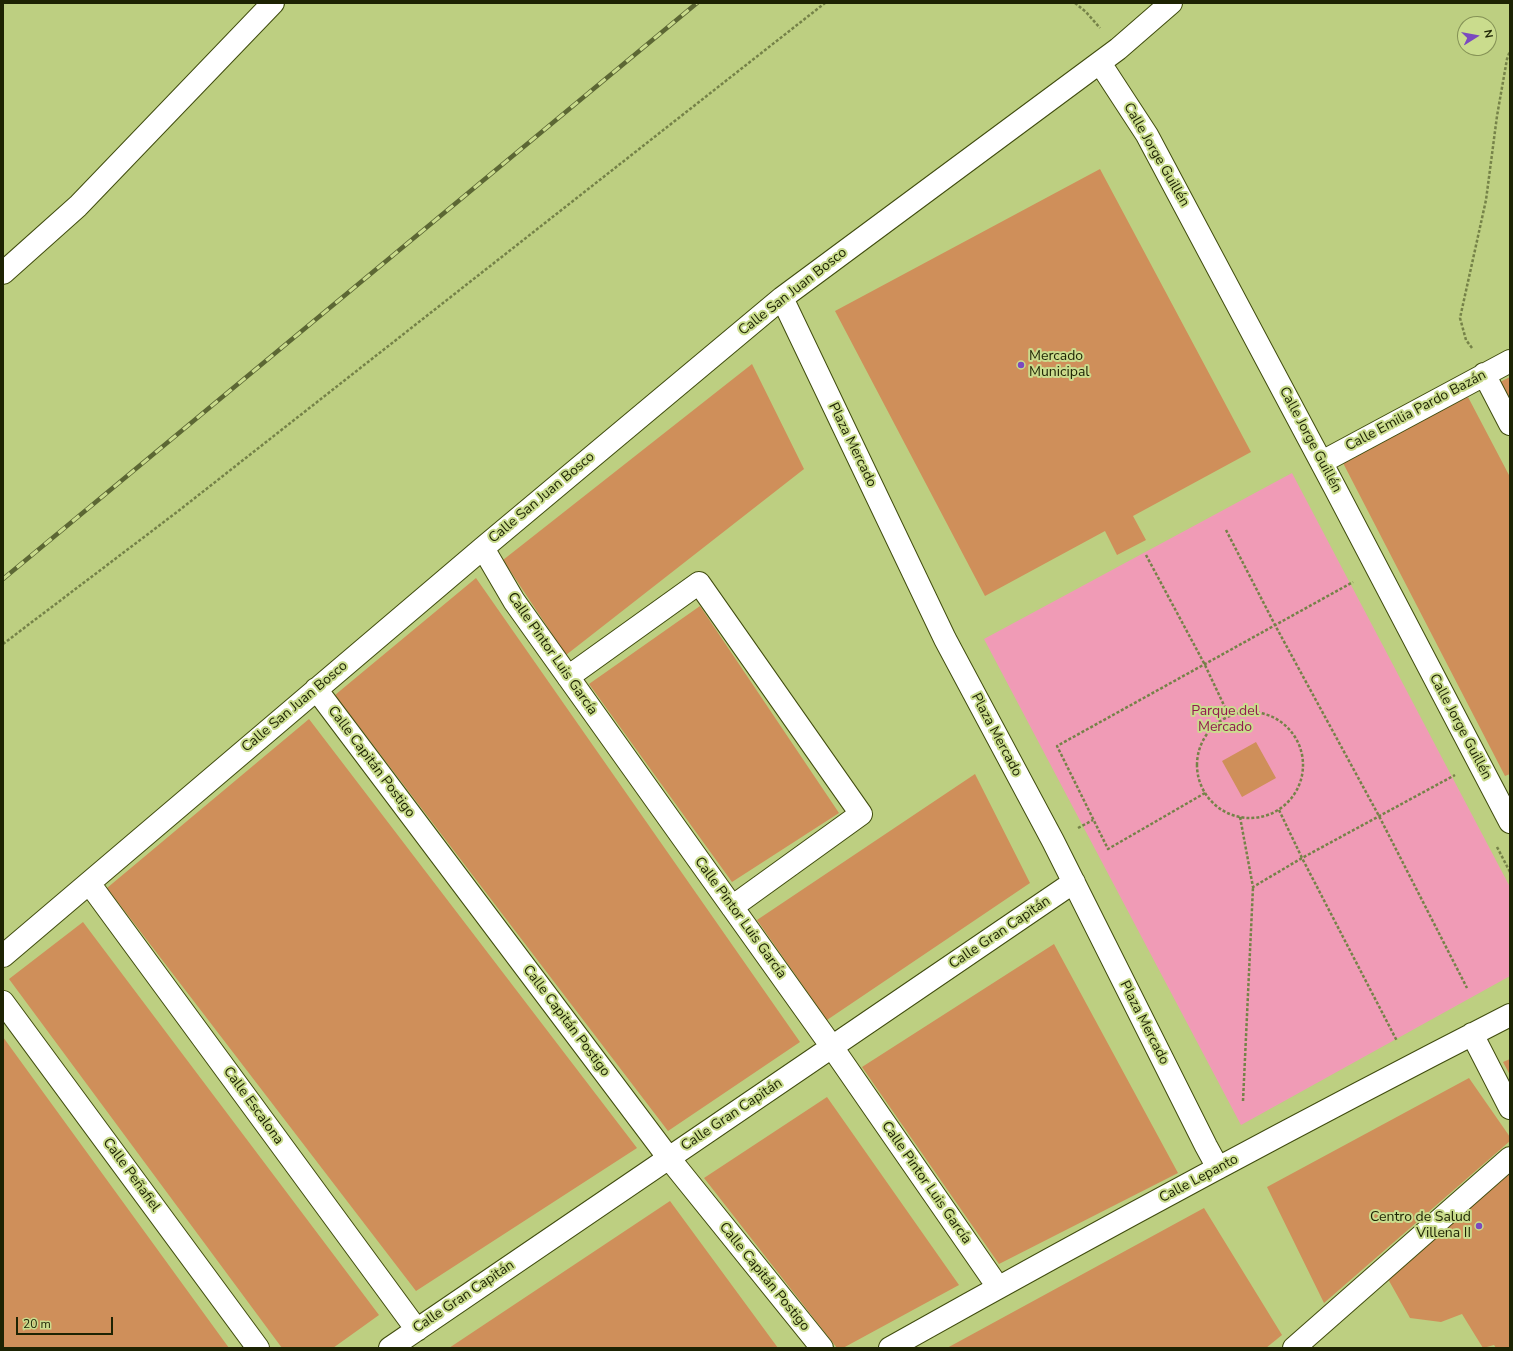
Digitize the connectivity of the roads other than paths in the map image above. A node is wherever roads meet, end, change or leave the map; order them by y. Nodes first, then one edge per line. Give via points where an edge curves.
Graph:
1 (273, 3) edge
2 (1171, 3) edge
3 (1100, 63) junction
4 (3, 273) edge
5 (782, 298) junction
6 (1510, 361) edge
7 (1484, 374) junction
8 (1510, 424) edge
9 (1322, 462) junction
10 (483, 548) junction
11 (568, 677) junction
12 (316, 689) junction
13 (1503, 794) edge
14 (1510, 822) edge
15 (1074, 882) junction
16 (89, 883) junction
17 (732, 907) junction
18 (3, 956) edge
19 (3, 1002) edge
20 (1510, 1015) edge
21 (1472, 1034) junction
22 (832, 1047) junction
23 (1510, 1108) edge
24 (668, 1157) junction
25 (1510, 1158) edge
26 (1218, 1168) junction
27 (998, 1287) junction
28 (417, 1330) junction
29 (258, 1348) edge
30 (390, 1348) edge
31 (822, 1348) edge
32 (890, 1348) edge
33 (1294, 1348) edge

1 - 4 street via 78,206
2 - 3 street, Calle San Juan Bosco
3 - 5 street, Calle San Juan Bosco
3 - 9 street, Calle Jorge Guillén via 1147,135
5 - 10 street, Calle San Juan Bosco
5 - 15 street, Plaza Mercado via 945,638
6 - 7 street, Calle Emilia Pardo Bazán
7 - 8 street
7 - 9 street, Calle Emilia Pardo Bazán
9 - 13 street, Calle Jorge Guillén
10 - 11 street, Calle Pintor Luis García via 514,601
10 - 12 street, Calle San Juan Bosco
11 - 17 street, Calle Pintor Luis García
11 - 17 street via 699,583 861,814
12 - 16 street, Calle San Juan Bosco
12 - 24 street, Calle Capitán Postigo
13 - 14 street, Calle Jorge Guillén
15 - 22 street, Calle Gran Capitán
15 - 26 street, Plaza Mercado
16 - 18 street, Calle San Juan Bosco
16 - 28 street, Calle Escalona
17 - 22 street, Calle Pintor Luis García
19 - 29 street, Calle Peñafiel
20 - 21 street, Calle Lepanto
21 - 23 street
21 - 26 street, Calle Lepanto
22 - 24 street, Calle Gran Capitán
22 - 27 street, Calle Pintor Luis García
24 - 28 street, Calle Gran Capitán
24 - 31 street, Calle Capitán Postigo
25 - 33 street
26 - 27 street, Calle Lepanto
27 - 32 street, Calle Lepanto
28 - 30 street, Calle Gran Capitán

